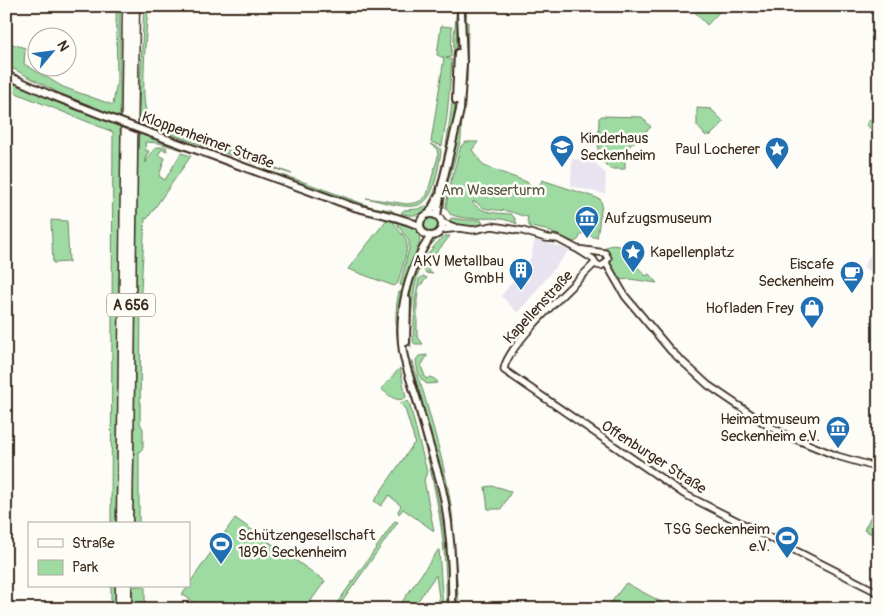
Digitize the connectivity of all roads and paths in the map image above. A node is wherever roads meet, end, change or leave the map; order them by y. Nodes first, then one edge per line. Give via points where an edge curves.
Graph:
1 (132, 6) edge
2 (462, 10) edge
3 (6, 75) edge
4 (441, 189) junction
5 (429, 214) junction
6 (422, 218) junction
7 (404, 219) junction
8 (439, 219) junction
9 (419, 226) junction
10 (459, 228) junction
11 (441, 230) junction
12 (423, 233) junction
13 (430, 237) junction
14 (577, 249) junction
15 (596, 252) junction
16 (420, 253) junction
17 (594, 261) junction
18 (606, 262) junction
19 (504, 370) joint
20 (879, 468) edge
21 (121, 522) edge
22 (128, 522) edge
23 (120, 588) edge
24 (127, 588) edge
25 (879, 593) edge
26 (120, 609) edge
27 (127, 609) edge
28 (451, 609) edge

1 - 21 highway, A 656 via 127,24
1 - 22 highway, A 656
2 - 4 main road via 460,110
3 - 7 main road, Kloppenheimer Straße, bridge via 115,120 368,212
4 - 5 main road
4 - 8 main road
5 - 6 main road
5 - 8 main road
6 - 7 main road, Kloppenheimer Straße
6 - 9 main road
7 - 9 main road, Kloppenheimer Straße
8 - 10 street
8 - 11 main road
9 - 12 main road
10 - 11 street
10 - 14 street via 472,230 496,226 558,239
11 - 13 main road
12 - 13 main road
12 - 16 main road
13 - 16 main road
14 - 15 street
14 - 17 street
15 - 17 street
15 - 18 street via 605,253
16 - 28 main road via 402,307 402,335 405,362 439,477 448,527 452,566
17 - 18 street via 601,266
17 - 19 street, Kapellenstraße via 527,332 504,363
18 - 20 street via 625,296 679,360 708,385 788,436 837,456
19 - 25 street, Offenburger Straße via 684,494
23 - 26 highway
24 - 27 highway

